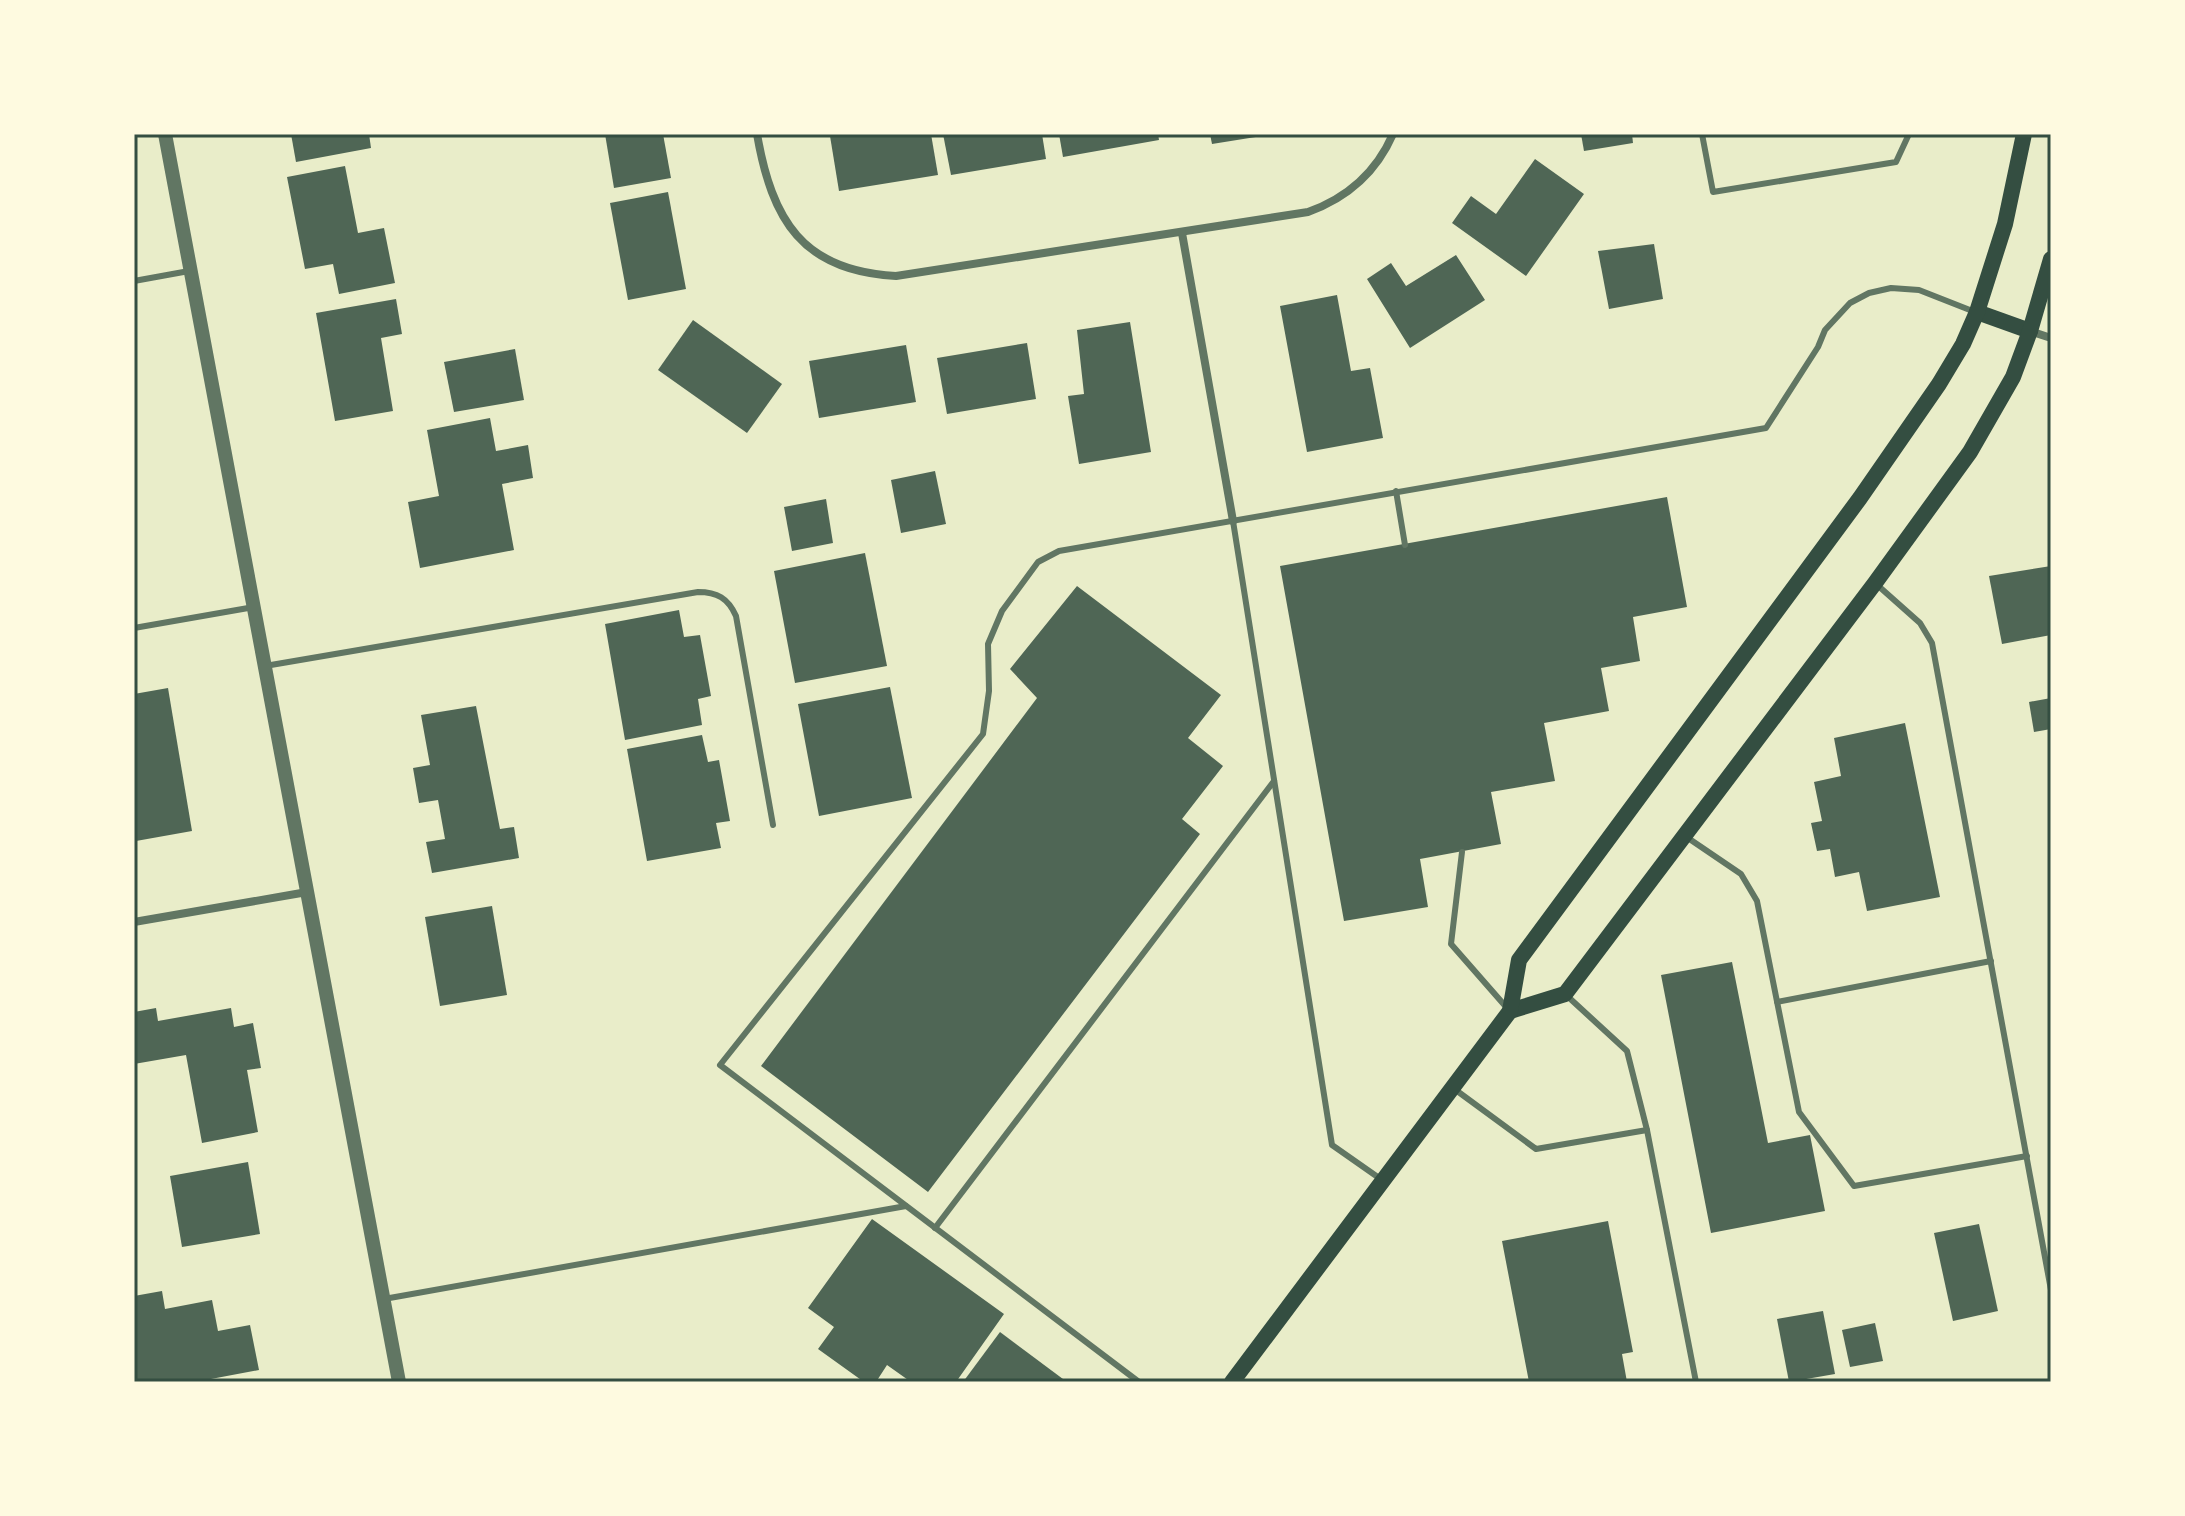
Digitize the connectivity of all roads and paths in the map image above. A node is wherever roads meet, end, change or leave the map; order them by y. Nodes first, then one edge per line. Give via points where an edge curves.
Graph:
1 (165, 134) edge
2 (757, 134) edge
3 (1393, 134) edge
4 (1702, 134) edge
5 (1909, 134) edge
6 (2024, 134) edge
7 (1182, 233) junction
8 (2051, 259) edge
9 (191, 271) junction
10 (134, 281) edge
11 (1977, 312) junction
12 (2030, 331) junction
13 (2051, 338) edge
14 (1396, 491) junction
15 (1233, 521) junction
16 (1405, 545) dead end
17 (1875, 583) junction
18 (254, 607) junction
19 (134, 628) edge
20 (265, 666) junction
21 (1274, 781) junction
22 (773, 825) dead end
23 (1685, 836) junction
24 (1462, 852) dead end
25 (307, 892) junction
26 (134, 922) edge
27 (1991, 961) junction
28 (1565, 994) junction
29 (1777, 1002) junction
30 (1510, 1011) junction
31 (1453, 1088) junction
32 (1647, 1130) junction
33 (2027, 1156) junction
34 (1383, 1181) junction
35 (906, 1206) junction
36 (935, 1228) junction
37 (2051, 1290) edge
38 (384, 1299) junction
39 (399, 1382) edge
40 (1139, 1382) edge
41 (1232, 1382) edge
42 (1696, 1382) edge

1 - 9 street
2 - 7 street via 766,181 779,211 796,235 850,270 896,276
3 - 7 street via 1382,157 1349,192 1315,209
4 - 5 lane via 1713,192 1896,162
6 - 11 main road via 2005,224
7 - 15 street
8 - 12 main road
9 - 10 lane
9 - 18 street
11 - 12 main road
11 - 14 lane via 1919,290 1869,293 1850,303 1825,330 1766,428
11 - 30 main road via 1939,384 1860,498 1519,960
12 - 13 street
12 - 17 main road via 2013,377 1981,434
14 - 15 lane
14 - 16 lane
15 - 21 lane
15 - 35 lane via 1059,551 1038,562 1002,611 988,644 983,734 720,1065
17 - 23 main road
17 - 27 lane via 1920,623 1932,643
18 - 19 lane
18 - 20 street
20 - 22 lane via 693,593 716,594 736,616
20 - 25 street
21 - 34 lane via 1332,1145
21 - 36 lane
23 - 28 main road
23 - 29 lane via 1741,874 1757,901
24 - 30 lane via 1451,944
25 - 26 street
25 - 38 street
27 - 29 lane
27 - 33 lane
28 - 30 main road
28 - 32 lane via 1627,1051
29 - 33 lane via 1799,1112 1854,1186
30 - 31 main road
31 - 32 lane via 1536,1149
31 - 34 main road
32 - 42 lane
33 - 37 lane
34 - 41 main road
35 - 36 lane
35 - 38 lane
36 - 40 lane
38 - 39 street

